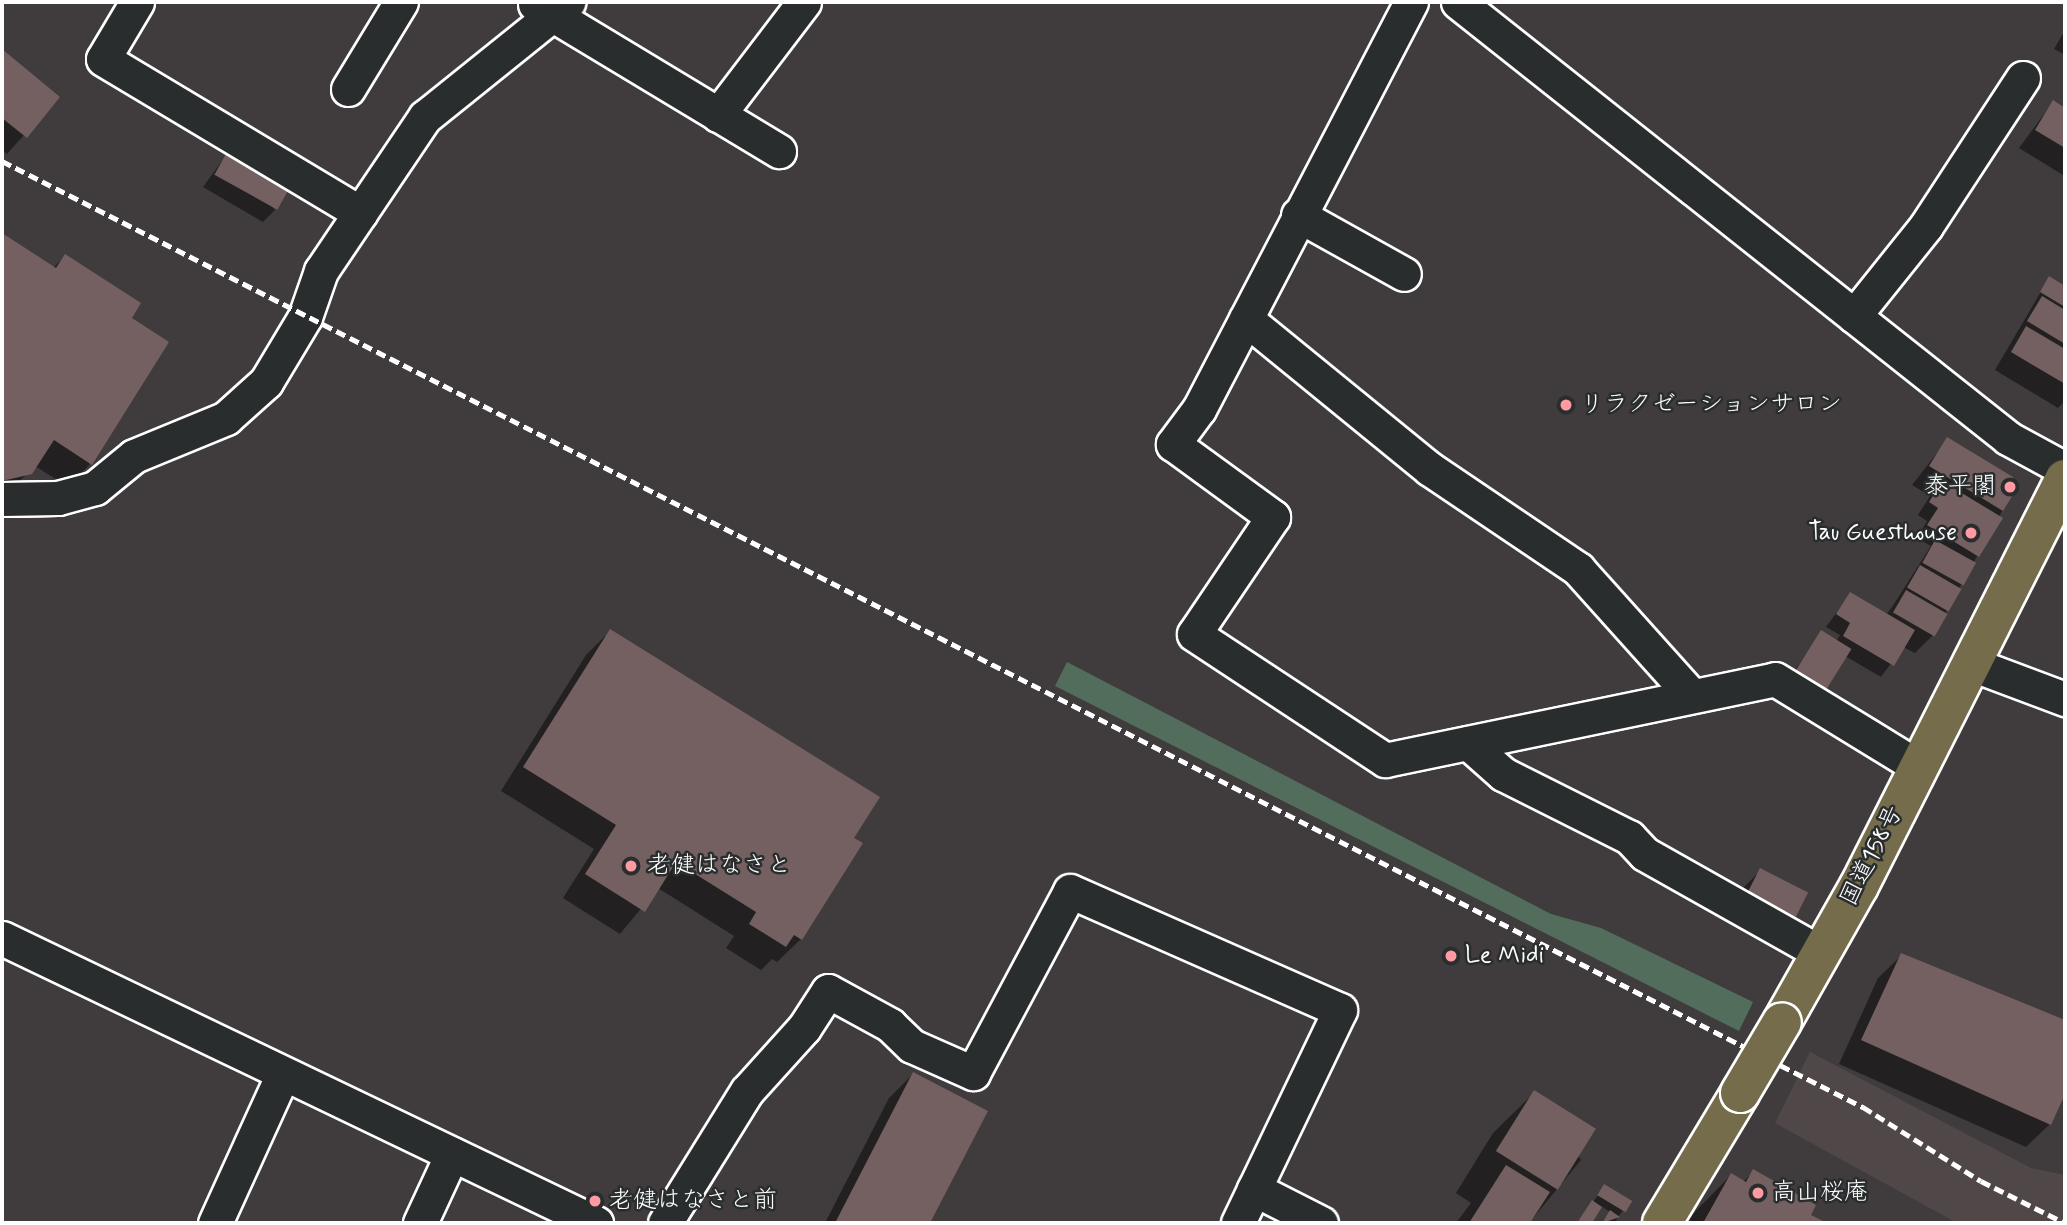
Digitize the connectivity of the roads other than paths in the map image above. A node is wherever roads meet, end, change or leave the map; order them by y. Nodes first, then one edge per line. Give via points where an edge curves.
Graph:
1 (137, 2) edge
2 (401, 2) edge
3 (804, 2) edge
4 (1411, 2) edge
5 (1458, 2) edge
6 (550, 6) edge
7 (2023, 78) dead end
8 (348, 89) dead end
9 (718, 115) junction
10 (779, 151) dead end
11 (360, 213) junction
12 (1298, 215) junction
13 (1404, 274) dead end
14 (1854, 316) junction
15 (1245, 318) junction
16 (2065, 469) edge
17 (2065, 479) edge
18 (2, 499) edge
19 (1969, 663) junction
20 (1690, 694) junction
21 (2065, 699) edge
22 (1468, 743) junction
23 (1917, 766) junction
24 (3, 948) edge
25 (1821, 953) junction
26 (283, 1074) junction
27 (452, 1154) junction
28 (1254, 1189) junction
29 (215, 1223) edge
30 (420, 1223) edge
31 (596, 1223) edge
32 (665, 1223) edge
33 (1238, 1223) edge
34 (1321, 1223) edge
35 (1662, 1223) edge

1 - 11 street via 103,59
2 - 8 street
3 - 9 street
4 - 12 street
5 - 14 street
6 - 9 street
6 - 11 street via 425,117
7 - 14 street via 1926,226
9 - 10 street
11 - 18 street via 321,271 266,382 217,423 134,456 95,488 58,498
12 - 13 street
12 - 15 street
14 - 16 street via 2008,438
15 - 20 street via 1430,469 1578,569
15 - 22 street via 1173,444 1273,517 1194,634 1385,760
17 - 19 highway, 国道158号
19 - 21 street
19 - 23 highway, 国道158号
20 - 22 street via 1584,721
20 - 23 street via 1713,695 1749,680 1775,679
22 - 25 street via 1503,774 1629,837 1646,854
23 - 25 highway, 国道158号
24 - 26 street
25 - 35 highway, 国道158号, bridge
26 - 27 street
26 - 29 street
27 - 30 street
27 - 31 street
28 - 32 street via 1340,1010 1070,891 973,1073 912,1046 890,1025 828,990 804,1028 747,1091
28 - 33 street
28 - 34 street

